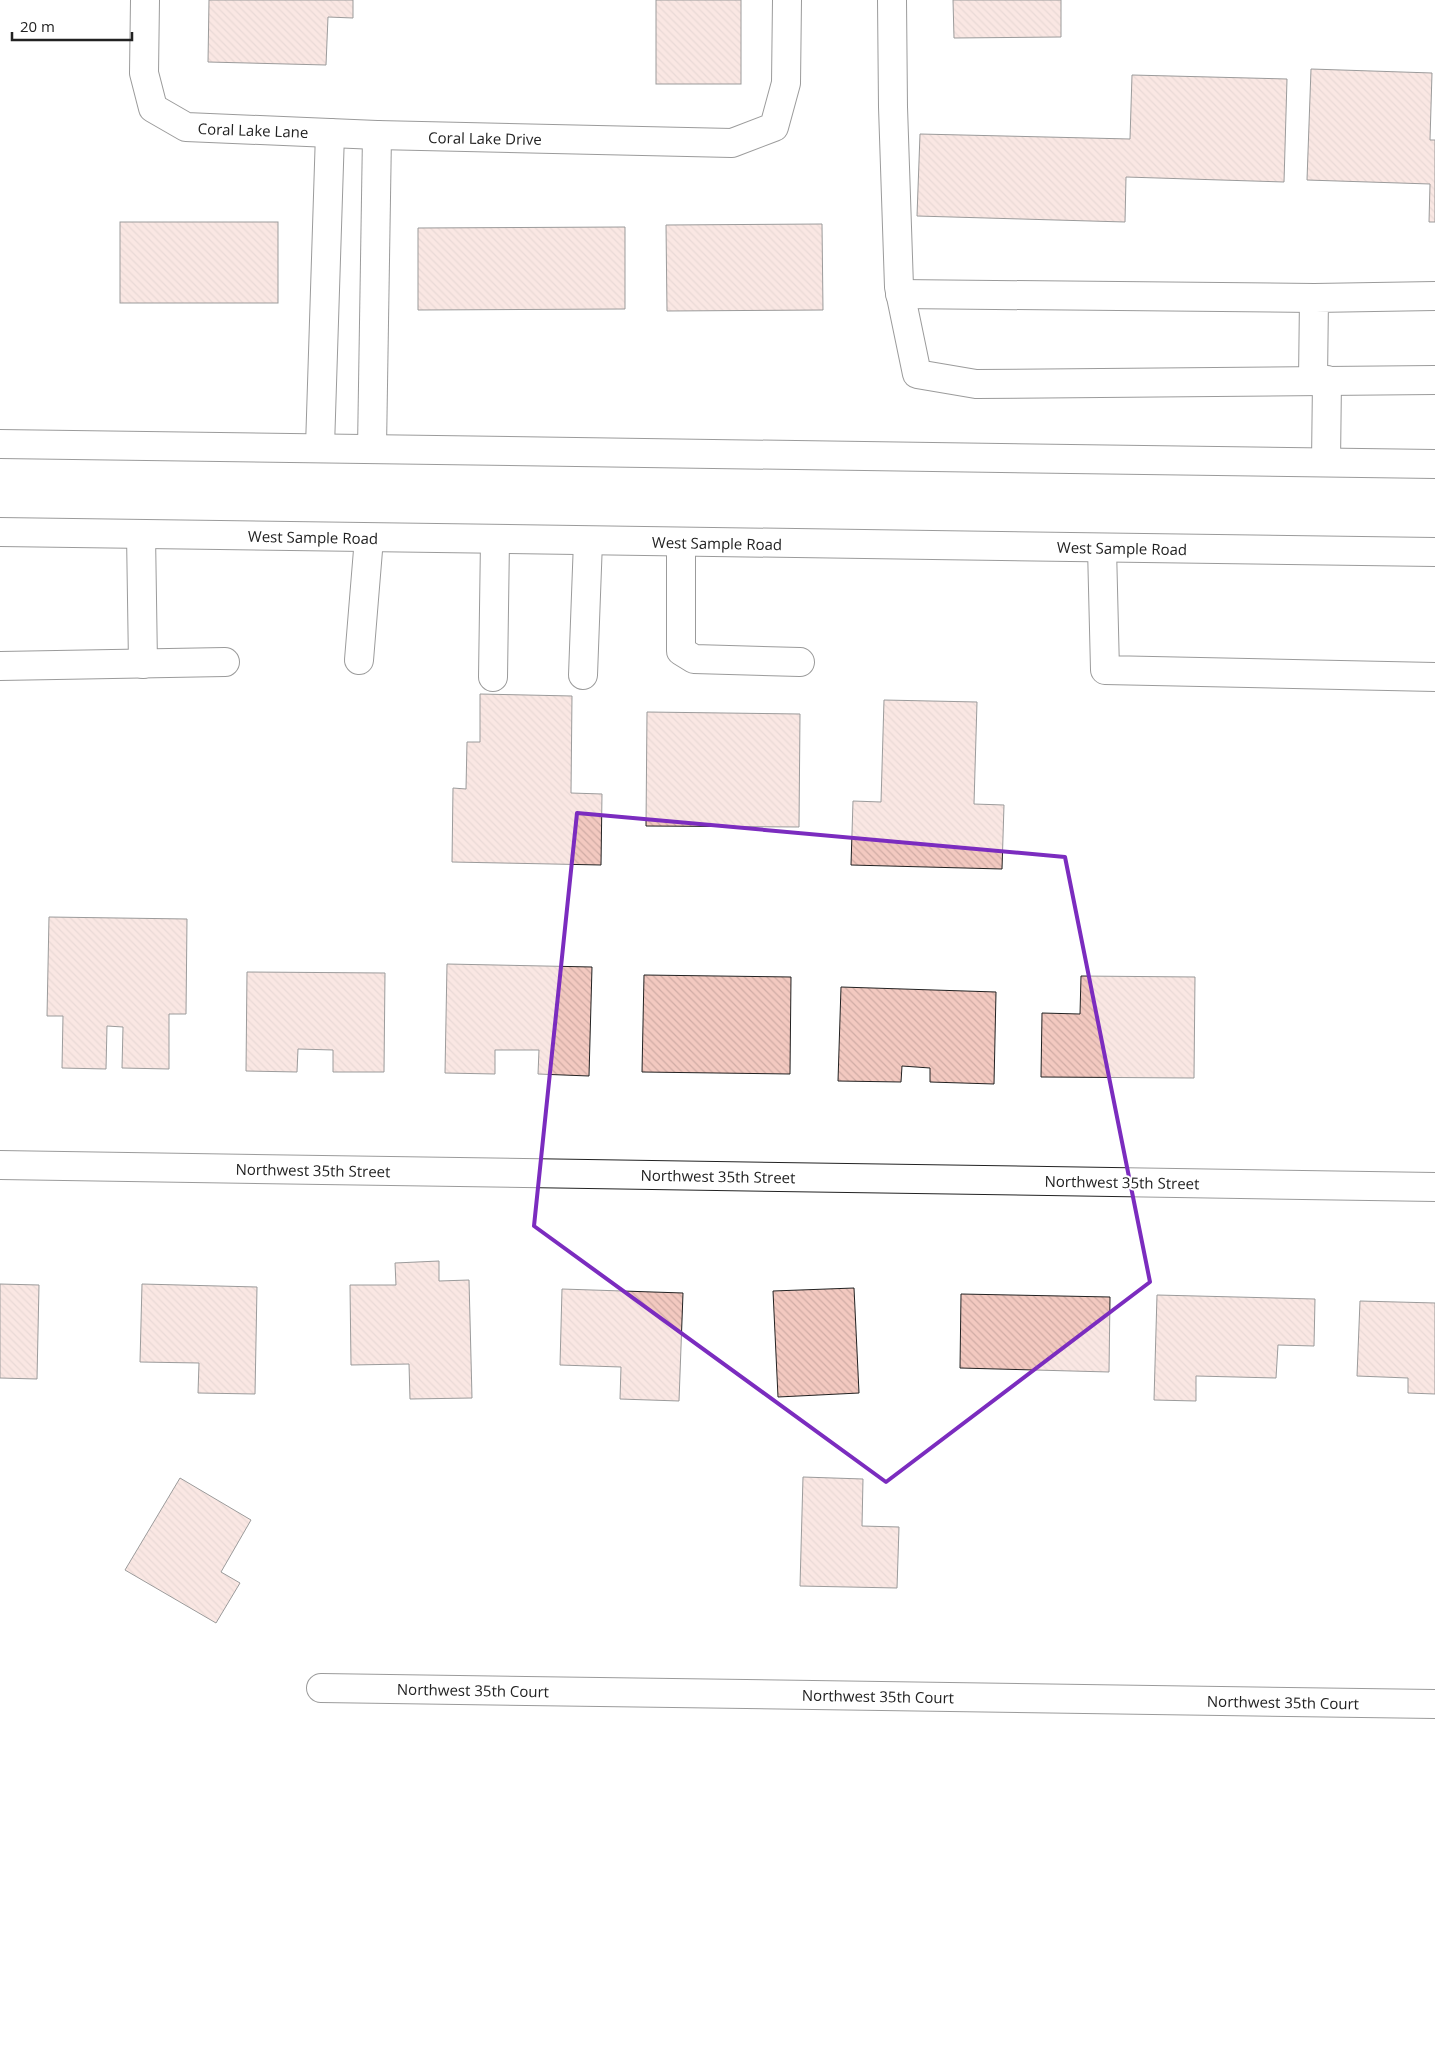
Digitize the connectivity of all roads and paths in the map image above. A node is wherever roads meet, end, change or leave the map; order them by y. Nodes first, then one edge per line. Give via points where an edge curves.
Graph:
1 (145, 0) edge
2 (786, 0) edge
3 (892, 0) edge
4 (330, 133) junction
5 (377, 135) junction
6 (900, 294) junction
7 (1435, 296) edge
8 (1314, 298) junction
9 (1320, 380) junction
10 (1435, 380) edge
11 (0, 444) edge
12 (320, 447) junction
13 (372, 448) junction
14 (1326, 462) junction
15 (1435, 464) edge
16 (0, 532) edge
17 (141, 534) junction
18 (369, 538) junction
19 (494, 540) junction
20 (588, 541) junction
21 (681, 543) junction
22 (1102, 548) junction
23 (1435, 552) edge
24 (359, 660) dead end
25 (225, 662) dead end
26 (800, 662) dead end
27 (143, 664) junction
28 (0, 666) edge
29 (583, 675) dead end
30 (1435, 676) edge
31 (493, 677) dead end
32 (0, 1165) edge
33 (1435, 1187) edge
34 (321, 1688) dead end
35 (1435, 1704) edge

1 - 4 street, Coral Lake Lane via 144,73 153,108 186,127
2 - 5 street, Coral Lake Drive via 786,83 774,127 732,143
3 - 6 street
4 - 5 street, Coral Lake Lane
4 - 12 street
5 - 13 street
6 - 8 street
6 - 9 street via 917,374 976,384
7 - 8 street
8 - 9 street
9 - 10 street
9 - 14 street
11 - 12 street
12 - 13 street
13 - 14 street
14 - 15 street
16 - 17 street, West Sample Road
17 - 18 street, West Sample Road
17 - 27 street
18 - 19 street, West Sample Road
18 - 24 street
19 - 20 street, West Sample Road
19 - 31 street
20 - 21 street, West Sample Road
20 - 29 street
21 - 22 street, West Sample Road
21 - 26 street via 681,650 694,659
22 - 23 street, West Sample Road
22 - 30 street via 1105,670
25 - 27 street
27 - 28 street
32 - 33 street, Northwest 35th Street
34 - 35 street, Northwest 35th Court

